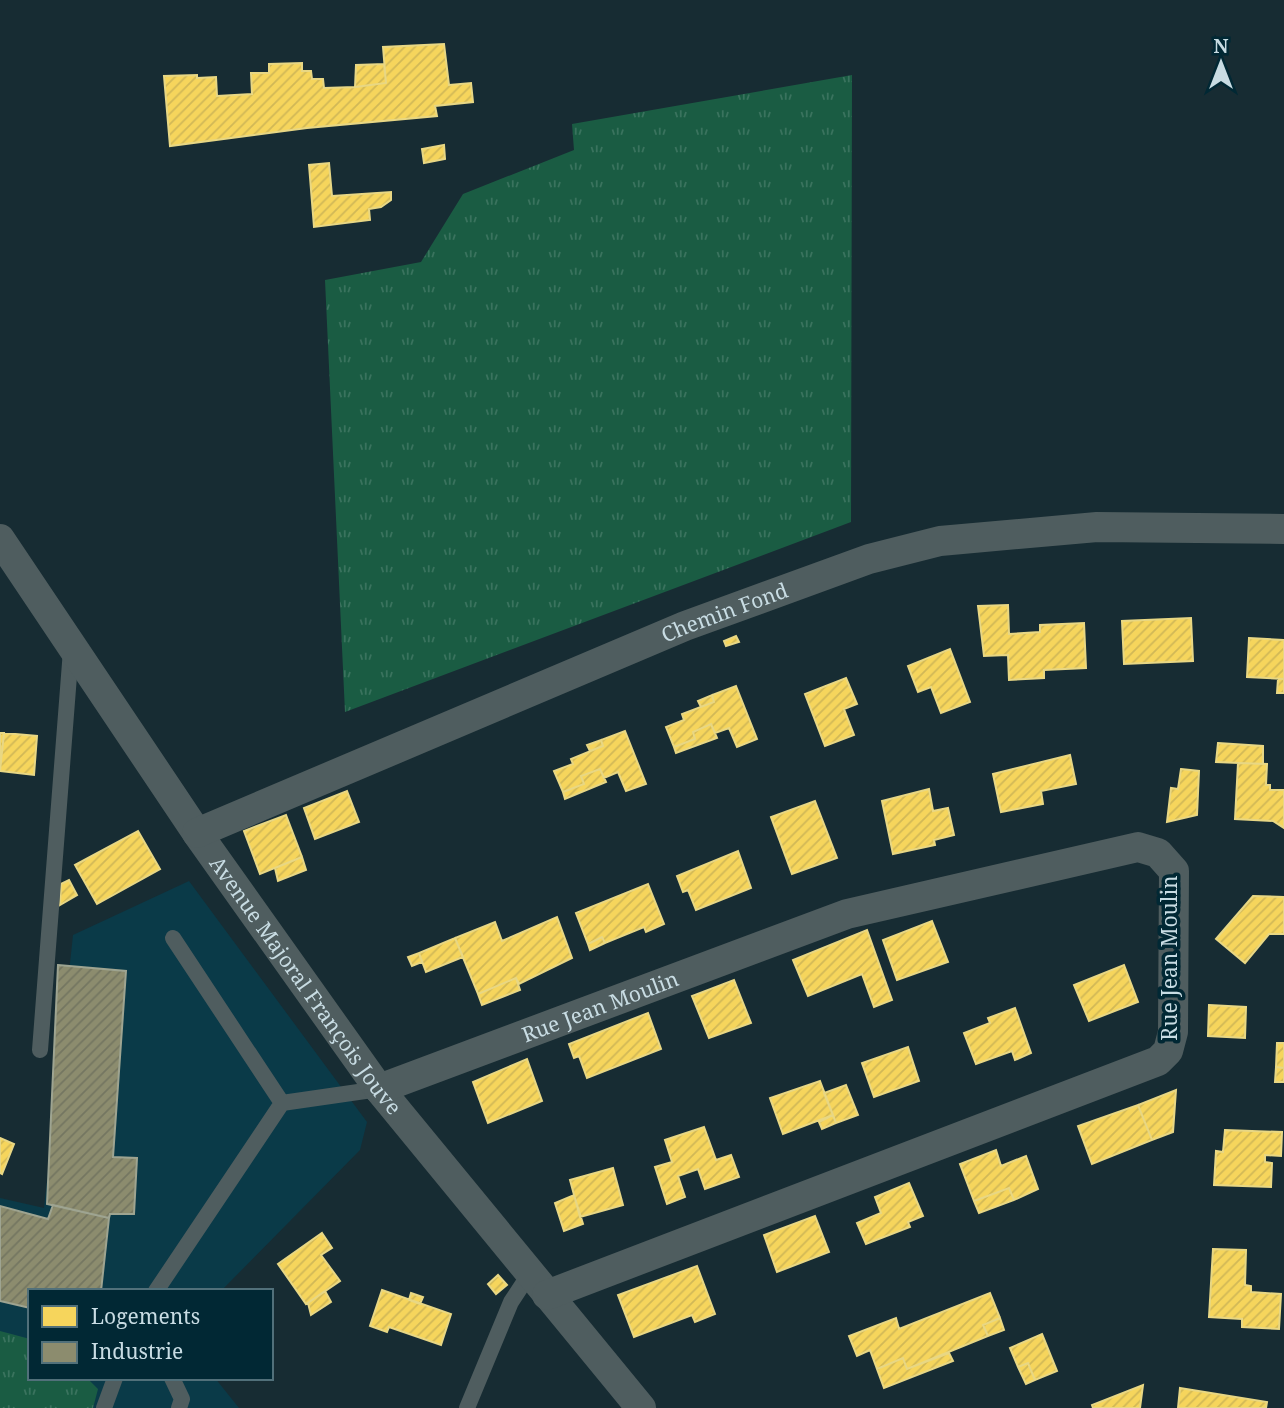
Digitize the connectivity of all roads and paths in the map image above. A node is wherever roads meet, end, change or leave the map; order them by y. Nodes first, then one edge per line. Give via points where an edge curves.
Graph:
1 (1284, 529) edge
2 (0, 539) edge
3 (71, 647) junction
4 (197, 833) junction
5 (173, 939) dead end
6 (40, 1050) dead end
7 (379, 1089) junction
8 (282, 1102) junction
9 (539, 1284) junction
10 (157, 1289) edge
11 (114, 1380) edge
12 (173, 1380) edge
13 (104, 1408) edge
14 (179, 1408) edge
15 (467, 1408) edge
16 (640, 1408) edge

1 - 4 street, Chemin Fond via 1097,527 940,541 869,559 685,626
2 - 3 street, Avenue Majoral François Jouve
3 - 4 street, Avenue Majoral François Jouve
3 - 6 lane
4 - 7 street, Avenue Majoral François Jouve
5 - 8 lane
7 - 8 lane
7 - 9 street, Avenue Majoral François Jouve
7 - 9 street, Rue Jean Moulin via 847,914 1138,847 1158,853 1174,871 1173,1032 1168,1051 1158,1060
8 - 10 lane
9 - 15 lane via 511,1302
9 - 16 street, Avenue Majoral François Jouve
11 - 13 lane
12 - 14 lane via 181,1399

